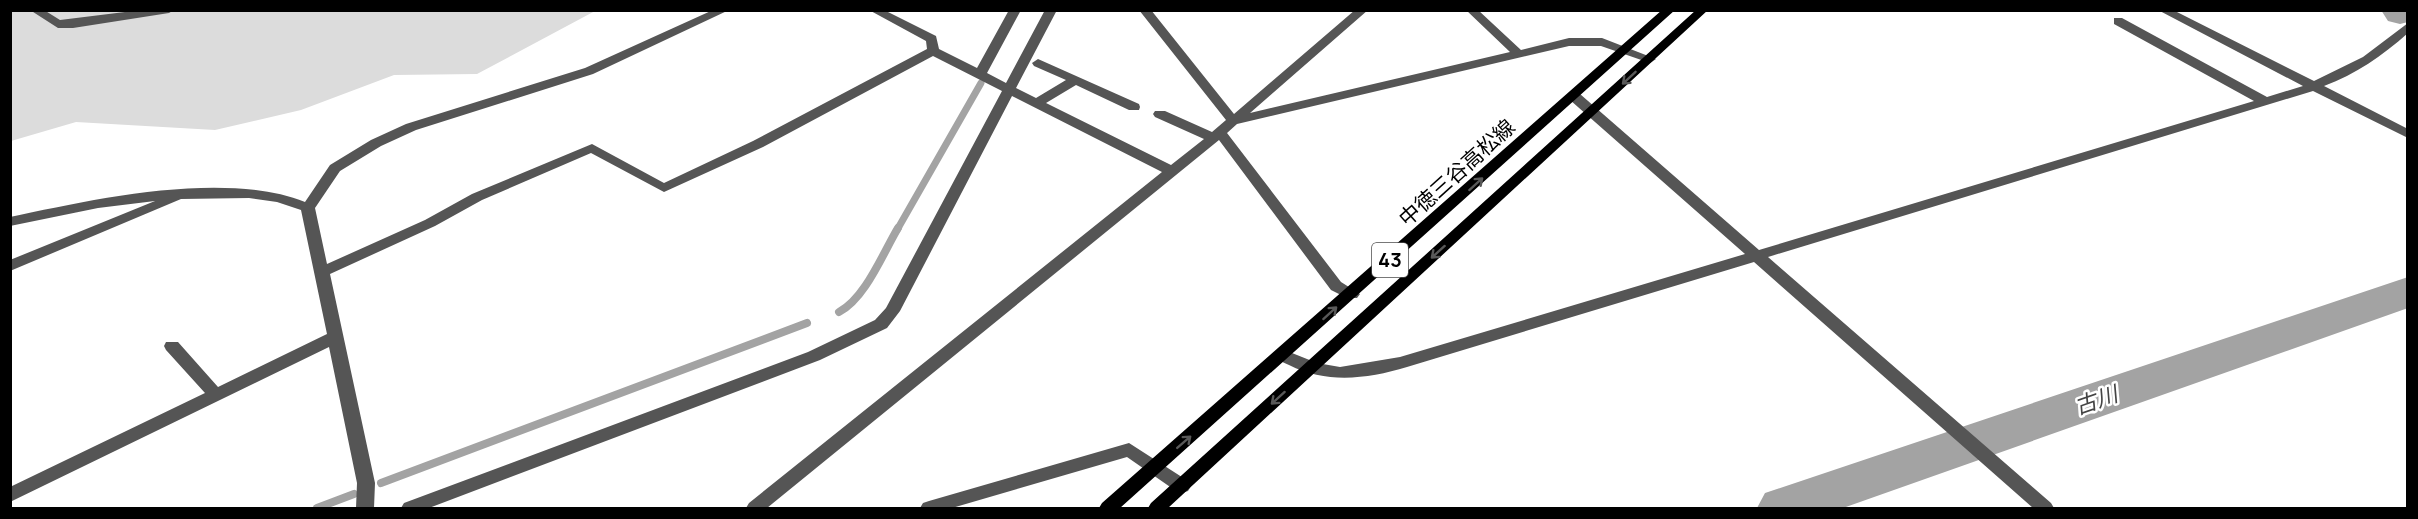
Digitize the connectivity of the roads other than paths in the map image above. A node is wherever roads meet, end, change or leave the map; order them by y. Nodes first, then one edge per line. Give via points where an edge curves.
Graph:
1 (35, 10) edge
2 (169, 10) edge
3 (724, 10) edge
4 (874, 10) edge
5 (1015, 10) edge
6 (1051, 10) edge
7 (1144, 10) edge
8 (1363, 10) edge
9 (1471, 10) edge
10 (1670, 10) edge
11 (1703, 10) edge
12 (2163, 10) edge
13 (2118, 21) dead end
14 (2408, 26) edge
15 (1625, 50) junction
16 (933, 51) junction
17 (1519, 54) junction
18 (1650, 59) junction
19 (1038, 63) dead end
20 (980, 75) junction
21 (1076, 80) junction
22 (2315, 86) junction
23 (1010, 90) junction
24 (1575, 97) junction
25 (2266, 102) junction
26 (1037, 103) junction
27 (1134, 107) dead end
28 (1593, 112) junction
29 (1160, 114) dead end
30 (1233, 121) junction
31 (2408, 134) edge
32 (1216, 135) junction
33 (1171, 171) junction
34 (182, 194) junction
35 (308, 208) junction
36 (10, 222) edge
37 (1755, 256) junction
38 (10, 266) edge
39 (322, 272) junction
40 (1352, 294) junction
41 (335, 337) junction
42 (172, 346) dead end
43 (1282, 355) junction
44 (1309, 370) junction
45 (216, 395) junction
46 (1154, 468) junction
47 (1182, 486) junction
48 (10, 495) edge
49 (365, 508) edge
50 (410, 508) edge
51 (755, 508) edge
52 (929, 508) edge
53 (1108, 508) edge
54 (1157, 508) edge
55 (2045, 508) edge

1 - 2 street via 58,24 73,24
3 - 35 street via 589,71 411,127 376,143 335,168
4 - 16 street via 932,39
5 - 20 street
6 - 23 street
7 - 30 street
8 - 30 street
9 - 17 street
10 - 15 main road, 中徳三谷高松線 / 43
11 - 18 main road, 43
12 - 22 street
13 - 25 street
14 - 22 street via 2377,55 2341,77
15 - 17 street via 1602,42 1569,42
15 - 18 street
15 - 24 main road, 中徳三谷高松線 / 43
16 - 20 street
16 - 39 street via 758,144 664,188 592,148 477,197 420,228
17 - 30 street
18 -> 28 main road, 43
19 - 21 street
20 - 23 street
21 - 26 street
21 - 27 street
22 - 25 street
22 - 31 street
23 - 26 street
23 - 50 street via 892,311 881,324 814,356
24 - 28 street
40 -> 24 main road, 中徳三谷高松線 / 43
25 - 37 street
26 - 33 street
28 - 37 street
28 -> 44 main road, 43
29 - 32 street
30 - 32 street
32 - 33 street
32 - 40 street via 1336,286
33 - 51 street
34 - 35 street via 264,194 287,198
34 - 36 street via 112,200
34 - 38 street
35 - 39 street
37 - 44 street via 1401,363 1338,375
37 - 55 street
39 - 41 street
43 -> 40 main road, 中徳三谷高松線 / 43
41 - 45 street
41 - 49 street via 366,483
42 - 45 street
43 - 44 street
46 -> 43 main road, 中徳三谷高松線 / 43
44 -> 47 main road, 43
45 - 48 street
46 - 47 street
46 - 52 street via 1129,450
46 - 53 main road, 中徳三谷高松線 / 43
47 - 54 main road, 43

